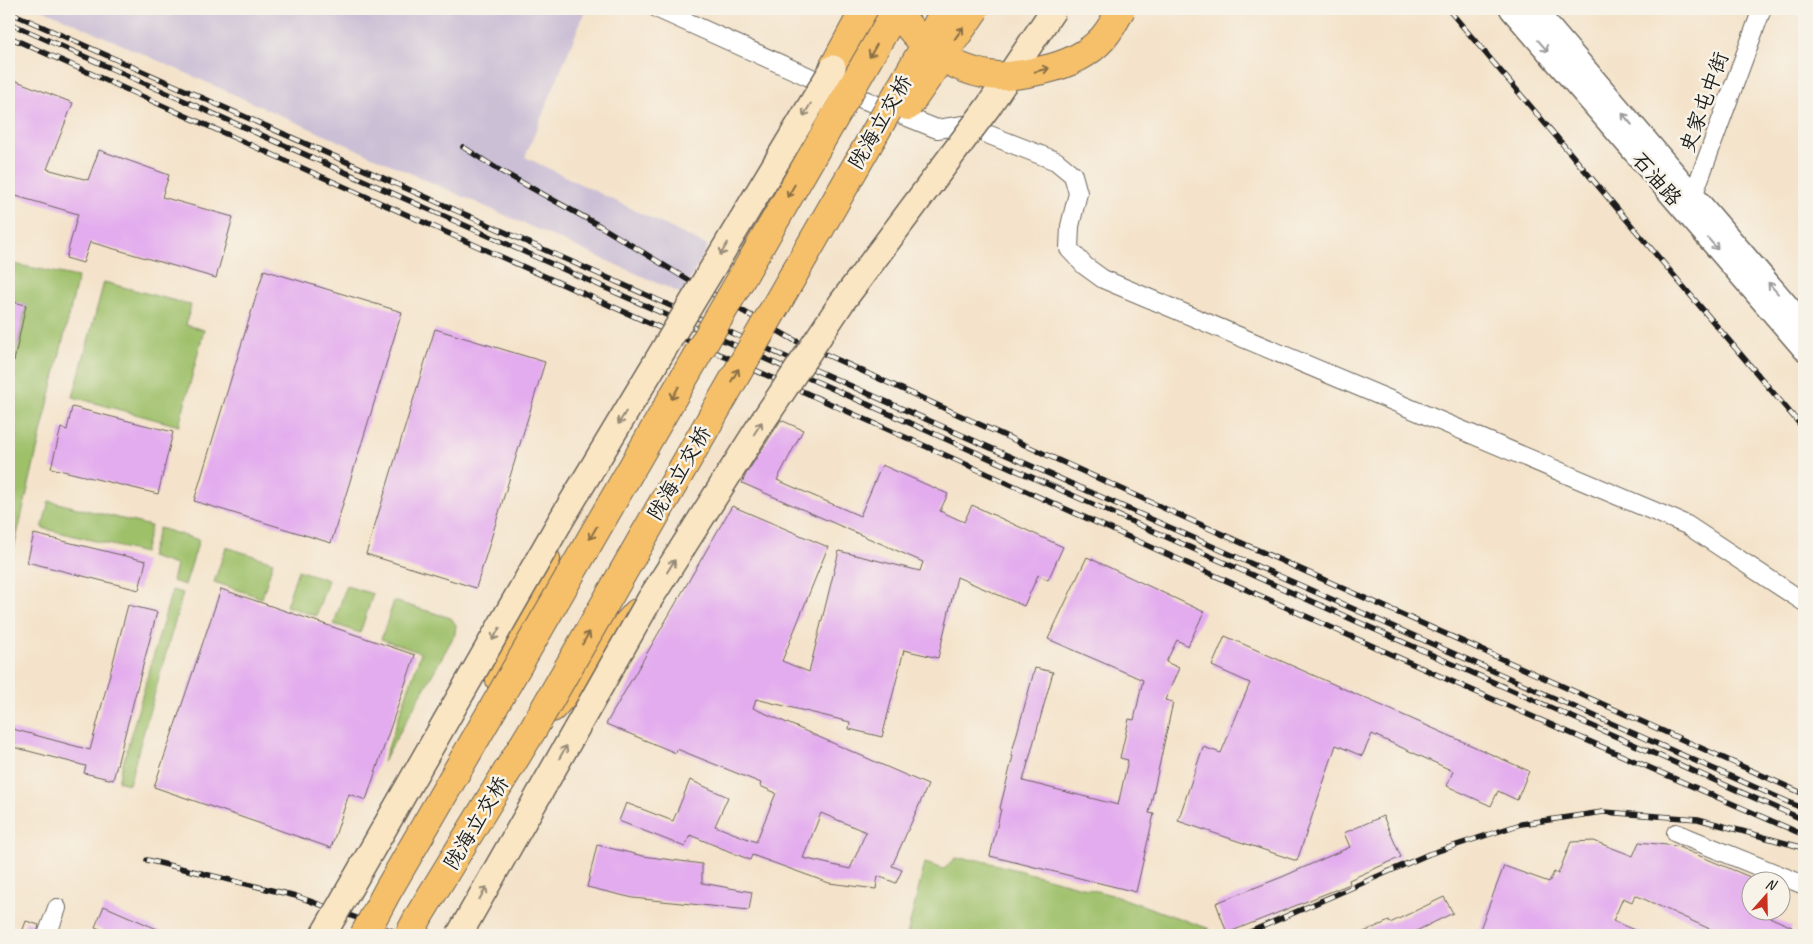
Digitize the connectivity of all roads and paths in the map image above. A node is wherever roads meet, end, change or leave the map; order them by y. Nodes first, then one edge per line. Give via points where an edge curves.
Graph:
1 (658, 9) edge
2 (865, 9) edge
3 (897, 9) edge
4 (946, 9) edge
5 (975, 9) edge
6 (1054, 9) edge
7 (1121, 9) edge
8 (1512, 9) edge
9 (1534, 9) edge
10 (1762, 9) edge
11 (832, 68) joint
12 (1687, 202) junction
13 (792, 274) junction
14 (1804, 326) edge
15 (1804, 349) edge
16 (561, 520) junction
17 (650, 599) junction
18 (1804, 602) edge
19 (483, 725) junction
20 (533, 730) junction
21 (1676, 833) dead end
22 (1804, 885) edge
23 (57, 908) dead end
24 (47, 935) edge
25 (323, 935) edge
26 (364, 935) edge
27 (409, 935) edge
28 (459, 935) edge

1 - 18 street via 825,84 937,129 964,125 1056,161 1073,175 1078,193 1070,226 1069,249 1103,279 1687,525
2 - 11 main road
3 -> 7 main road, bridge via 912,32 936,54 975,72 998,76 1058,66 1084,54 1103,38
3 -> 19 main road, 陇海立交桥, bridge
4 - 13 main road, 陇海立交桥, bridge
13 -> 5 main road, bridge
17 -> 6 main road, bridge via 842,302 988,108
8 -> 12 street, 石油路
12 -> 9 street, 石油路
10 - 12 street, 史家屯中街
11 -> 16 main road, bridge
14 -> 12 street, 石油路
12 -> 15 street, 石油路
20 -> 13 main road, 陇海立交桥, bridge
16 - 19 main road, bridge
16 -> 25 main road, bridge
17 - 20 main road, bridge
28 -> 17 main road, bridge
19 - 26 main road, 陇海立交桥, bridge
20 - 27 main road, 陇海立交桥, bridge
21 - 22 street
23 - 24 street

